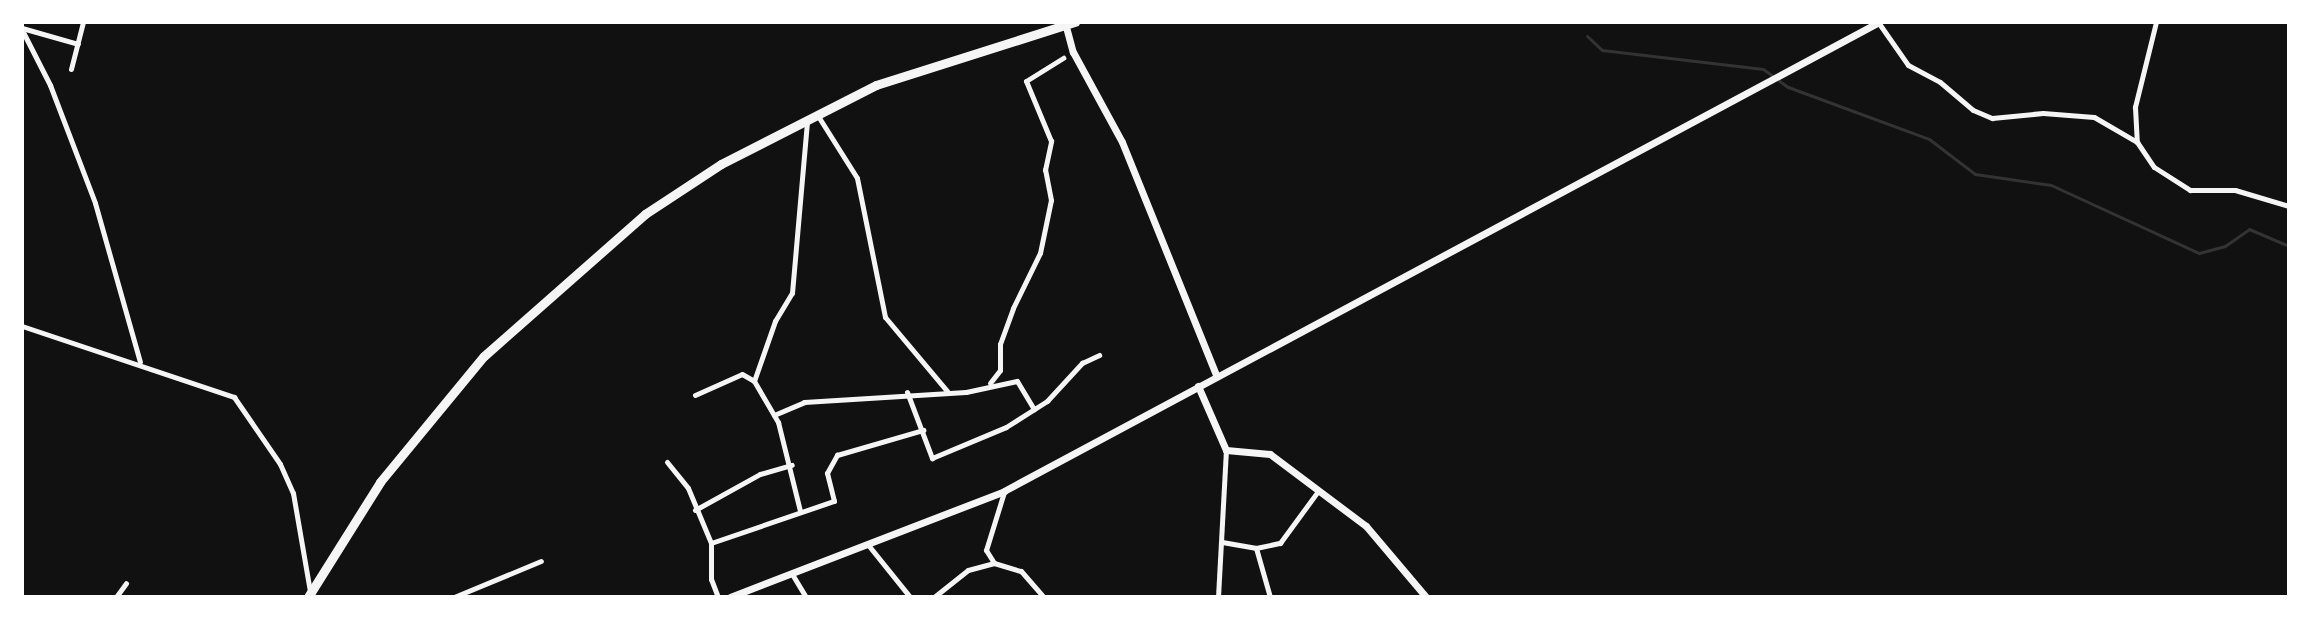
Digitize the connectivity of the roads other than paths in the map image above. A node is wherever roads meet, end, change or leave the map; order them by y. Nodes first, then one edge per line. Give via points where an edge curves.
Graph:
1 (83, 22) edge
2 (1878, 22) edge
3 (2156, 22) edge
4 (1068, 23) edge
5 (22, 29) edge
6 (78, 44) junction
7 (1063, 58) dead end
8 (71, 69) dead end
9 (818, 115) junction
10 (807, 121) junction
11 (2137, 142) junction
12 (2289, 206) edge
13 (22, 326) edge
14 (1099, 355) dead end
15 (141, 363) junction
16 (1217, 377) junction
17 (754, 381) junction
18 (990, 383) junction
19 (1198, 386) junction
20 (947, 391) junction
21 (907, 392) junction
22 (695, 395) dead end
23 (1034, 409) junction
24 (774, 415) junction
25 (923, 430) junction
26 (1226, 450) junction
27 (667, 462) dead end
28 (792, 465) junction
29 (1004, 491) junction
30 (1318, 491) junction
31 (695, 510) junction
32 (800, 511) junction
33 (1222, 542) junction
34 (711, 543) junction
35 (869, 546) junction
36 (1256, 548) junction
37 (541, 561) dead end
38 (994, 563) junction
39 (792, 574) junction
40 (126, 583) dead end
41 (309, 595) edge
42 (116, 597) edge
43 (454, 597) edge
44 (718, 597) edge
45 (730, 597) edge
46 (806, 597) edge
47 (910, 597) edge
48 (934, 597) edge
49 (1044, 597) edge
50 (1218, 597) edge
51 (1270, 597) edge
52 (1426, 597) edge

1 - 6 street
2 - 11 street via 1908,65 1940,82 1973,110 1992,118 2043,113 2094,117
2 - 16 street
3 - 11 street via 2135,107
4 - 9 highway via 876,85
4 - 16 street via 1073,52 1122,142
5 - 6 street
5 - 15 street via 50,85 95,203
6 - 8 street
7 - 18 street via 1026,81 1051,141 1045,170 1051,200 1040,253 1013,308 1000,344 1000,370
9 - 10 highway
9 - 20 street via 857,178 885,317
10 - 17 street via 792,293 775,321
10 - 41 highway via 680,189 535,307 430,418 380,482
11 - 12 street via 2154,167 2190,190 2235,190
13 - 15 street
14 - 23 street via 1082,363
15 - 41 street via 234,397 280,464 293,493
16 - 19 street
17 - 22 street via 742,374
17 - 24 street
18 - 20 street via 966,392
18 - 23 street via 1017,381
19 - 26 street
19 - 29 street
20 - 21 street
21 - 24 street via 804,402
21 - 25 street
23 - 25 street via 1006,427 932,458
24 - 28 street
25 - 32 street via 837,455 827,473 834,501
26 - 30 street via 1270,454
26 - 33 street
27 - 31 street via 688,488
28 - 31 street via 760,474
28 - 32 street
29 - 35 street
29 - 38 street via 986,550
30 - 36 street via 1280,543
30 - 52 street via 1366,526
31 - 34 street
32 - 34 street
33 - 36 street
33 - 50 street
34 - 44 street via 710,567
35 - 39 street
35 - 47 street
36 - 51 street
37 - 43 street
38 - 48 street via 968,570
38 - 49 street via 1021,571
39 - 45 street
39 - 46 street
40 - 42 street

